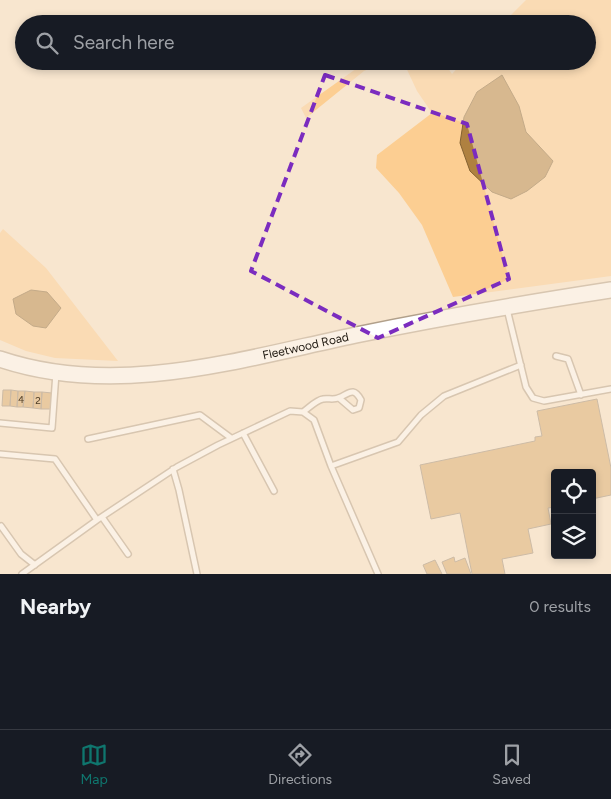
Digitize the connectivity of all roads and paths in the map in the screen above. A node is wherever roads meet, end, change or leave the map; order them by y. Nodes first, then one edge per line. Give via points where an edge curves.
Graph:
1 (611, 290) edge
2 (507, 306) junction
3 (556, 356) dead end
4 (0, 359) edge
5 (520, 365) junction
6 (56, 372) junction
7 (611, 389) edge
8 (581, 395) junction
9 (339, 398) dead end
10 (303, 412) junction
11 (0, 424) edge
12 (243, 433) junction
13 (231, 438) junction
14 (88, 440) dead end
15 (0, 454) edge
16 (331, 466) junction
17 (173, 469) junction
18 (274, 491) dead end
19 (100, 519) junction
20 (1, 526) edge
21 (128, 554) dead end
22 (35, 565) junction
23 (22, 574) edge
24 (196, 574) edge
25 (378, 574) edge

1 - 2 main road, Fleetwood Road
2 - 5 lane
2 - 6 main road, Fleetwood Road via 181,371 131,376
3 - 8 lane via 568,359
4 - 6 main road, Fleetwood Road
5 - 8 lane via 526,387 534,398 544,401
5 - 16 lane via 444,396 421,415 398,442
6 - 11 lane via 52,428
7 - 8 lane
9 - 10 lane via 320,399
10 - 12 lane via 290,411
10 - 16 lane via 314,420
12 - 13 lane
12 - 18 lane
13 - 14 lane via 200,416
13 - 17 lane
15 - 19 lane via 55,459
16 - 25 lane
17 - 19 lane
17 - 24 lane
19 - 21 lane
19 - 22 lane
20 - 22 lane via 21,554
22 - 23 lane

